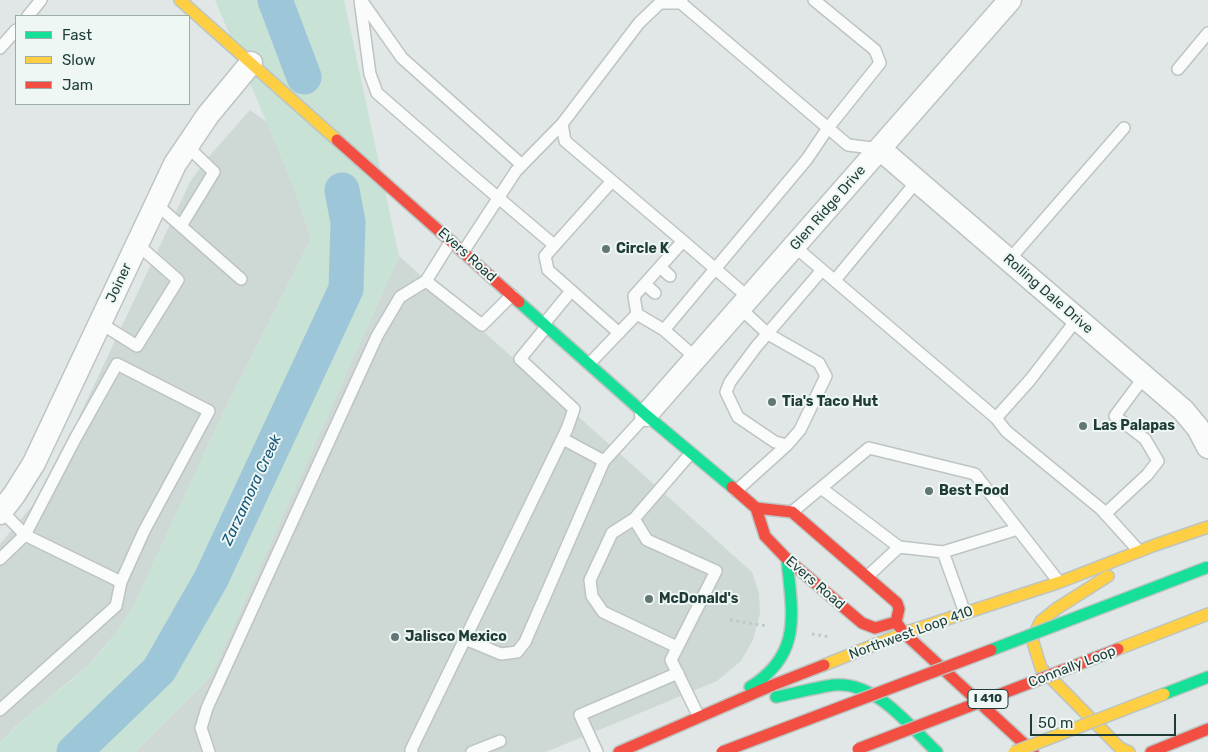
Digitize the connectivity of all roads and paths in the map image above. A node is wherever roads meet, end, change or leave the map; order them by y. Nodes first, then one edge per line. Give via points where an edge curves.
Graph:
1 (41, 0) edge
2 (180, 0) edge
3 (360, 0) edge
4 (814, 0) edge
5 (1010, 0) edge
6 (681, 1) edge
7 (29, 15) edge
8 (15, 31) edge
9 (1208, 33) edge
10 (0, 48) edge
11 (251, 62) junction
12 (1178, 69) dead end
13 (562, 124) junction
14 (828, 128) junction
15 (1124, 128) dead end
16 (187, 146) junction
17 (880, 149) junction
18 (522, 165) junction
19 (612, 181) junction
20 (916, 181) junction
21 (499, 198) junction
22 (156, 204) junction
23 (181, 226) junction
24 (451, 241) junction
25 (683, 241) junction
26 (137, 244) junction
27 (554, 245) junction
28 (794, 246) junction
29 (464, 252) junction
30 (1009, 260) junction
31 (660, 267) junction
32 (716, 269) junction
33 (822, 270) junction
34 (670, 276) dead end
35 (240, 278) dead end
36 (835, 280) junction
37 (426, 281) junction
38 (645, 284) junction
39 (571, 291) junction
40 (655, 293) dead end
41 (512, 295) junction
42 (745, 303) junction
43 (637, 314) junction
44 (1077, 319) junction
45 (100, 323) junction
46 (545, 325) junction
47 (664, 330) junction
48 (619, 333) junction
49 (768, 334) junction
50 (696, 358) junction
51 (589, 364) junction
52 (1144, 377) junction
53 (646, 414) junction
54 (996, 418) junction
55 (563, 438) junction
56 (787, 445) junction
57 (1208, 447) edge
58 (691, 453) junction
59 (604, 461) junction
60 (821, 488) junction
61 (736, 491) junction
62 (756, 508) junction
63 (1, 512) edge
64 (792, 512) junction
65 (1106, 514) junction
66 (634, 519) junction
67 (1208, 527) edge
68 (1018, 529) junction
69 (25, 535) junction
70 (1155, 545) junction
71 (899, 547) junction
72 (1139, 551) junction
73 (943, 552) junction
74 (0, 559) edge
75 (787, 559) junction
76 (1208, 567) edge
77 (868, 576) junction
78 (121, 582) junction
79 (1060, 582) junction
80 (965, 613) junction
81 (1208, 614) edge
82 (730, 620) dead end
83 (896, 622) junction
84 (768, 627) dead end
85 (808, 633) dead end
86 (838, 633) dead end
87 (904, 633) junction
88 (466, 639) junction
89 (677, 647) junction
90 (678, 673) junction
91 (1208, 677) edge
92 (716, 709) junction
93 (0, 710) edge
94 (699, 717) junction
95 (1208, 729) edge
96 (500, 741) dead end
97 (855, 751) edge
98 (209, 752) edge
99 (412, 752) edge
100 (472, 752) edge
101 (597, 752) edge
102 (619, 752) edge
103 (722, 752) edge
104 (937, 752) edge
105 (1014, 752) edge
106 (1033, 752) edge
107 (1129, 752) edge
108 (1151, 752) edge

1 - 7 lane
2 - 11 main road, Evers Road
3 - 18 lane via 402,58
3 - 21 lane via 370,74 377,93
4 - 14 lane via 875,50 880,63
5 - 17 street, Glen Ridge Drive
6 - 13 lane via 660,3 639,23
6 - 14 lane
8 - 10 lane
9 - 12 lane
11 - 16 street, Joiner
11 - 24 main road, Evers Road
13 - 18 lane
13 - 19 lane via 565,141
14 - 17 lane via 848,145
14 - 32 lane via 807,159
15 - 30 lane
16 - 22 street, Joiner
16 - 23 lane via 214,172
17 - 20 street, Rolling Dale Drive
17 - 28 street, Glen Ridge Drive
18 - 21 lane
19 - 25 lane
19 - 27 lane
20 - 30 street, Rolling Dale Drive
20 - 36 lane
21 - 27 lane
21 - 29 lane
22 - 23 lane
22 - 26 street, Joiner
23 - 35 lane
24 - 29 main road, Evers Road
24 - 37 lane
25 - 31 lane
25 - 32 lane
26 - 45 street, Joiner
26 - 45 lane via 178,280 137,346
27 - 39 lane via 545,256 548,270
28 - 33 lane
28 - 42 street, Glen Ridge Drive
29 - 41 main road, Evers Road
30 - 44 street, Rolling Dale Drive
31 - 34 lane
31 - 38 lane
32 - 42 lane
32 - 47 lane via 675,310
33 - 36 lane
33 - 49 lane
36 - 54 lane
37 - 41 lane via 482,326
37 - 98 lane via 400,297 377,336 206,708 201,728
38 - 40 lane
38 - 43 lane via 634,296
39 - 46 lane
39 - 48 lane
41 - 46 main road, Evers Road
42 - 49 lane
42 - 50 street, Glen Ridge Drive
43 - 47 lane
43 - 48 lane
44 - 52 street, Rolling Dale Drive
44 - 54 lane
45 - 63 street, Joiner via 34,463
46 - 51 main road, Evers Road
46 - 55 lane via 520,358 574,409
47 - 50 lane
48 - 51 lane
49 - 56 lane via 819,363 826,376 800,430
49 - 56 lane via 730,382 726,392 738,417 775,442
50 - 53 street, Glen Ridge Drive
51 - 53 main road, Evers Road
52 - 57 street, Rolling Dale Drive via 1182,410 1198,428
52 - 65 lane via 1115,416 1145,440 1158,460
53 - 58 main road, Evers Road
53 - 59 lane
54 - 65 lane via 1006,431
55 - 59 lane
55 - 88 lane
56 - 61 lane
58 - 61 main road, Evers Road
58 - 66 lane
59 - 88 lane via 525,642 517,652 501,654
60 - 64 lane
60 - 68 lane via 869,448 975,474
60 - 71 lane
61 - 62 main road, Evers Road
62 - 64 main road
62 - 75 main road, Evers Road via 765,536
63 - 69 lane
64 - 77 main road
65 - 72 lane
66 - 89 lane via 647,540 716,571
66 - 89 lane via 612,533 590,580 592,596 603,612
67 - 70 main road, Northwest Loop 410
68 - 73 lane
68 - 79 lane
69 - 74 lane
69 - 78 lane
69 - 78 lane via 74,438 117,364 209,411 144,531
70 - 72 main road, Northwest Loop 410
70 - 107 main road via 1056,610 1042,621 1032,639 1041,668 1120,748
71 - 73 lane
71 - 77 lane
72 - 79 main road, Northwest Loop 410
73 - 80 lane
75 - 83 main road, Evers Road via 862,623 875,628
75 - 92 main road via 791,614 788,641 779,662 758,682
76 - 103 main road, bridge
77 - 83 main road via 897,603
78 - 93 lane via 116,606
79 - 80 main road, Northwest Loop 410
80 - 87 main road, Northwest Loop 410
81 - 97 main road, Connally Loop / I 410, bridge
82 - 84 path
83 - 87 main road
85 - 86 path via 831,637
87 - 92 main road, Northwest Loop 410
87 - 106 main road
88 - 99 lane
89 - 90 lane via 671,660
90 - 94 lane
90 - 101 lane via 580,715
91 - 105 main road, bridge
92 - 94 main road, Northwest Loop 410
92 - 104 main road via 835,685 861,688 879,697
94 - 102 main road, Northwest Loop 410
95 - 108 main road
96 - 100 lane

